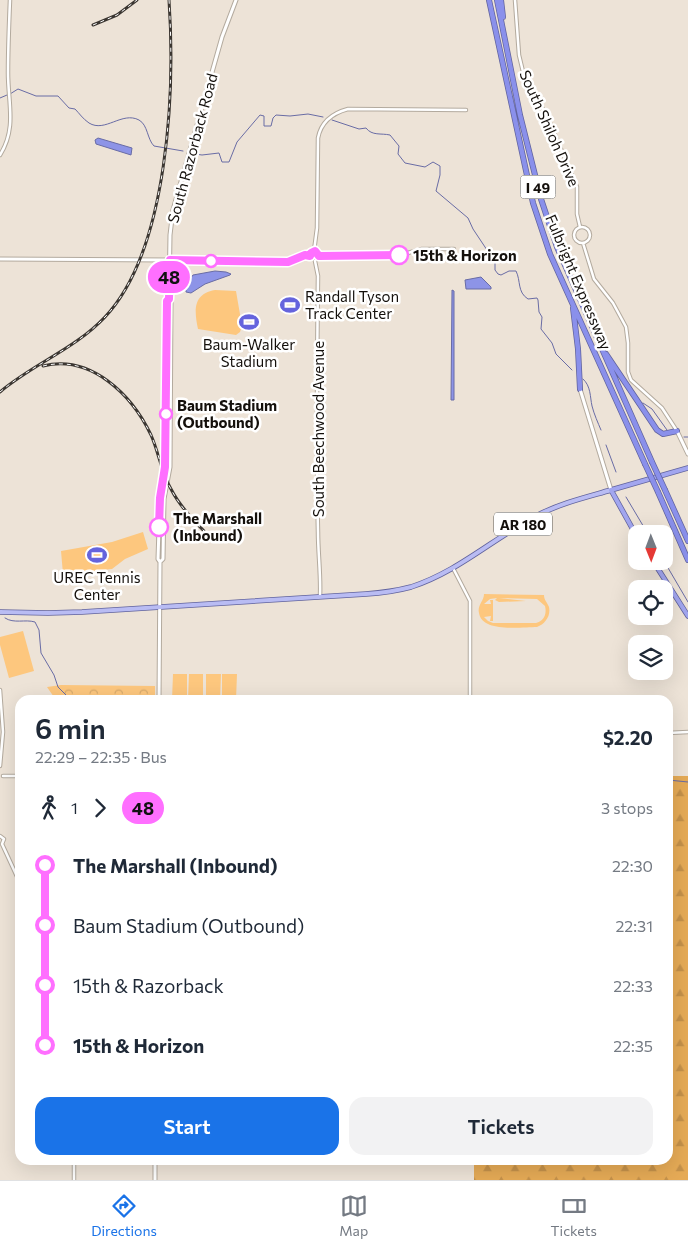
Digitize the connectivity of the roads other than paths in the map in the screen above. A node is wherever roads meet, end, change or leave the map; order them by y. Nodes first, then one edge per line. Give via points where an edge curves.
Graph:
1 (10, 0) edge
2 (236, 0) edge
3 (489, 0) edge
4 (497, 0) edge
5 (501, 0) edge
6 (515, 0) edge
7 (502, 24) junction
8 (466, 110) dead end
9 (1, 154) edge
10 (580, 227) junction
11 (582, 243) junction
12 (454, 249) dead end
13 (314, 252) junction
14 (310, 256) junction
15 (319, 256) junction
16 (0, 259) edge
17 (170, 260) junction
18 (315, 261) junction
19 (572, 302) junction
20 (599, 343) junction
21 (580, 389) joint
22 (677, 431) junction
23 (688, 454) edge
24 (688, 468) edge
25 (611, 490) junction
26 (630, 525) edge
27 (688, 541) edge
28 (688, 560) edge
29 (453, 568) junction
30 (659, 570) edge
31 (320, 596) junction
32 (160, 607) junction
33 (0, 612) edge
34 (688, 616) edge
35 (0, 690) edge
36 (159, 695) edge
37 (470, 695) edge
38 (688, 732) edge
39 (673, 733) edge
40 (0, 766) edge
41 (0, 773) edge
42 (15, 777) edge
43 (2, 778) edge
44 (0, 836) edge
45 (1, 844) edge
46 (15, 873) edge
47 (74, 1165) edge
48 (155, 1165) edge
49 (74, 1180) edge
50 (155, 1180) edge

1 - 9 street via 8,84 11,124
2 - 17 main road, South Razorback Road via 222,37 173,210
3 - 19 highway, Fulbright Expressway / I 49 via 533,203 550,254
4 - 7 highway, I 49
5 - 7 highway
6 - 10 street, South Shiloh Drive via 524,76 547,116 577,188
7 - 20 highway, Fulbright Expressway / I 49 via 541,199 557,247
8 - 13 street via 348,109 332,116 322,126 318,138
10 - 11 street via 574,232 574,237
10 - 11 street via 586,228 590,234 589,240
11 - 22 street via 594,279 624,322 631,380 662,409
12 - 15 street via 422,249 397,256
13 - 14 street
13 - 15 street
14 - 17 street via 288,262
14 - 18 street
15 - 18 street
16 - 17 main road
17 - 32 main road, South Razorback Road via 165,470 159,511
18 - 31 street, South Beechwood Avenue via 318,276
19 - 21 highway
19 - 28 highway, Fulbright Expressway / I 49, bridge
20 - 22 highway via 657,430 663,434
20 - 27 highway, Fulbright Expressway / I 49, bridge
21 - 25 main road
22 - 23 main road
24 - 25 highway
25 - 26 highway
25 - 29 main road, AR 180 via 538,515
29 - 31 main road, AR 180 via 397,590
29 - 37 street via 470,601
30 - 34 highway
31 - 32 main road, AR 180
32 - 33 main road, AR 180
32 - 36 main road, South Razorback Road
35 - 40 street via 3,732
38 - 39 street
41 - 43 street
42 - 43 street
44 - 45 street via 4,839
45 - 46 street
47 - 49 street
48 - 50 main road

